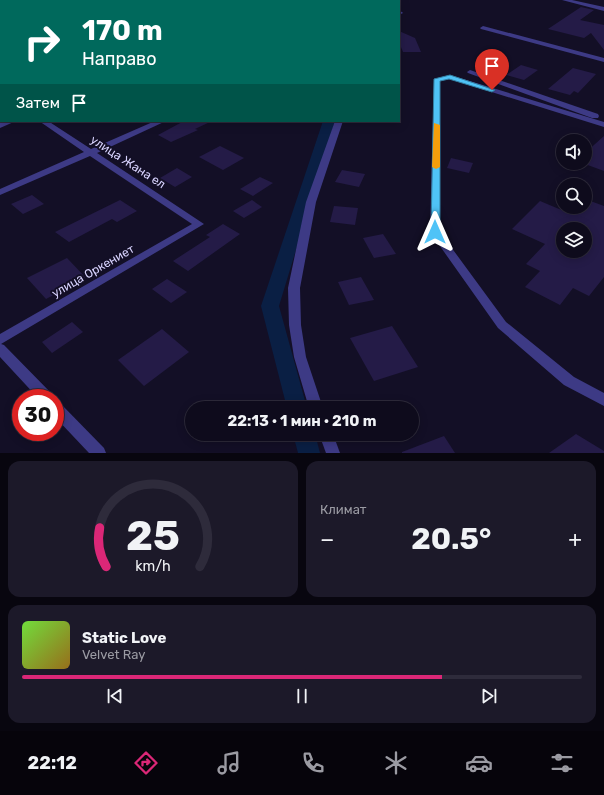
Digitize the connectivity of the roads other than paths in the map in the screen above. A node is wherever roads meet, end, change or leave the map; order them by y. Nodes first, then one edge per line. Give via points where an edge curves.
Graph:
1 (565, 0) edge
2 (604, 9) edge
3 (483, 28) dead end
4 (604, 60) edge
5 (470, 72) dead end
6 (604, 120) edge
7 (10, 122) edge
8 (45, 122) edge
9 (160, 122) edge
10 (339, 122) edge
11 (604, 125) edge
12 (0, 126) edge
13 (90, 152) junction
14 (0, 192) edge
15 (199, 224) joint
16 (0, 340) edge
17 (0, 349) edge
18 (38, 389) edge
19 (604, 400) edge
20 (314, 401) edge
21 (64, 416) edge
22 (329, 441) edge
23 (99, 453) edge
24 (333, 453) edge

1 - 2 street
3 - 4 street
5 - 6 street
7 - 12 street
8 - 13 street, улица Жана ел
9 - 13 street
10 - 20 street via 311,202 294,288 295,325 300,357
11 - 19 street via 450,77 437,79 435,232 502,325 569,380
13 - 14 street
13 - 15 street, улица Жана ел
15 - 16 street, улица Оркениет
17 - 18 street
21 - 23 street
22 - 24 street

